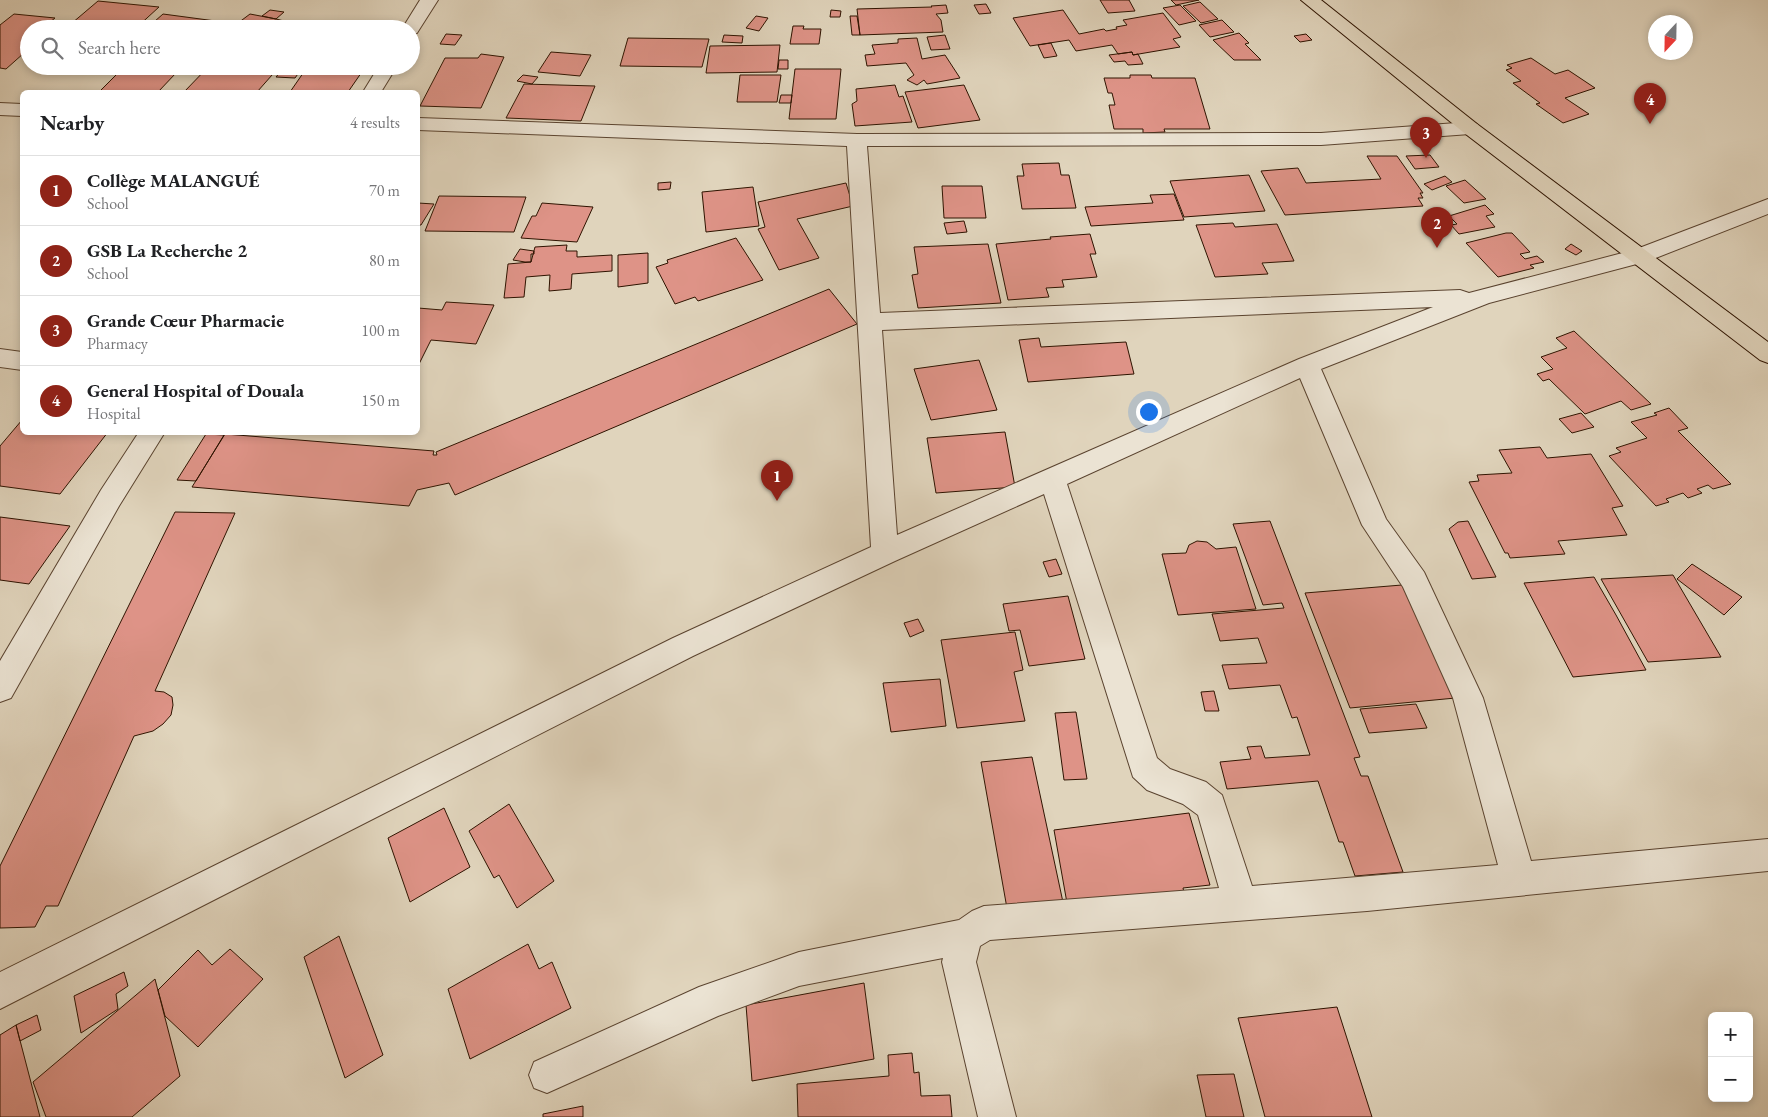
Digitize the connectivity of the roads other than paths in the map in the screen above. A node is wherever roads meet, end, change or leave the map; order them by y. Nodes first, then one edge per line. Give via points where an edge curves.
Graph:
1 (429, 0) edge
2 (1310, 0) edge
3 (417, 20) edge
4 (382, 75) edge
5 (373, 90) edge
6 (0, 109) edge
7 (20, 110) edge
8 (420, 124) edge
9 (1470, 128) junction
10 (857, 140) junction
11 (1768, 206) edge
12 (1640, 256) junction
13 (1482, 297) junction
14 (870, 322) junction
15 (1768, 354) edge
16 (0, 358) edge
17 (20, 361) edge
18 (1307, 365) junction
19 (151, 435) edge
20 (1052, 479) junction
21 (885, 553) junction
22 (2, 681) edge
23 (1768, 855) edge
24 (1519, 879) junction
25 (1241, 904) junction
26 (966, 936) junction
27 (0, 991) edge
28 (547, 1075) dead end
29 (997, 1117) edge

1 - 3 street
2 - 9 main road
4 - 5 street
6 - 7 street
8 - 10 street
9 - 10 street via 1321,139
9 - 12 main road
10 - 14 street
11 - 12 street
12 - 13 street
12 - 15 main road
13 - 14 street
13 - 18 street
14 - 21 street
16 - 17 street
18 - 20 street
18 - 24 street via 1375,525 1414,580 1468,698
19 - 22 street
20 - 21 street
20 - 25 street via 1144,766 1158,780 1194,791 1210,806
21 - 27 street via 682,646
23 - 24 street
24 - 25 street
25 - 26 street via 984,923
26 - 28 street via 799,969 712,1000
26 - 29 street via 960,962

